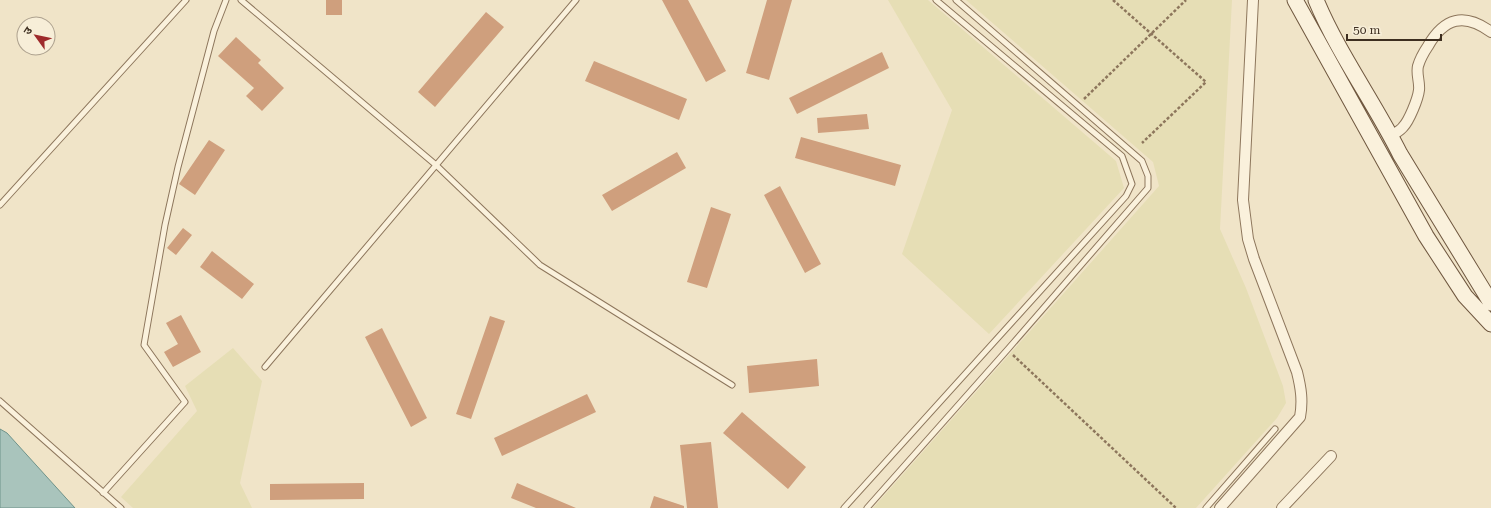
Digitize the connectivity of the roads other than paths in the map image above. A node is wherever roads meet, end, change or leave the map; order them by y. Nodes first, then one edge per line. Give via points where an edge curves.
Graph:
1 (186, 0) edge
2 (226, 0) edge
3 (241, 0) edge
4 (576, 0) edge
5 (936, 0) edge
6 (956, 0) edge
7 (1253, 0) edge
8 (1295, 0) edge
9 (1316, 0) edge
10 (1491, 32) edge
11 (1391, 136) junction
12 (436, 165) junction
13 (0, 205) edge
14 (1491, 303) edge
15 (1491, 324) edge
16 (265, 367) dead end
17 (732, 385) dead end
18 (0, 401) edge
19 (1275, 429) dead end
20 (1331, 456) dead end
21 (103, 493) junction
22 (121, 508) edge
23 (844, 508) edge
24 (867, 508) edge
25 (1206, 508) edge
26 (1220, 508) edge
27 (1282, 508) edge

1 - 13 lane
2 - 21 lane via 214,31 178,167 144,345 185,402
3 - 12 lane
4 - 12 lane
5 - 23 lane via 1122,156 1132,184 1126,196
6 - 24 lane via 1142,161 1148,176 1148,188
7 - 26 street via 1243,200 1245,218 1254,259 1297,372 1302,407 1300,417
8 - 15 street via 1426,236 1465,296
9 - 11 street
10 - 11 street via 1473,22 1455,21 1444,26 1420,59 1417,70 1419,91 1407,122
11 - 14 street
12 - 16 lane
12 - 17 lane via 540,265
18 - 21 lane
19 - 25 lane
20 - 27 street
21 - 22 lane

